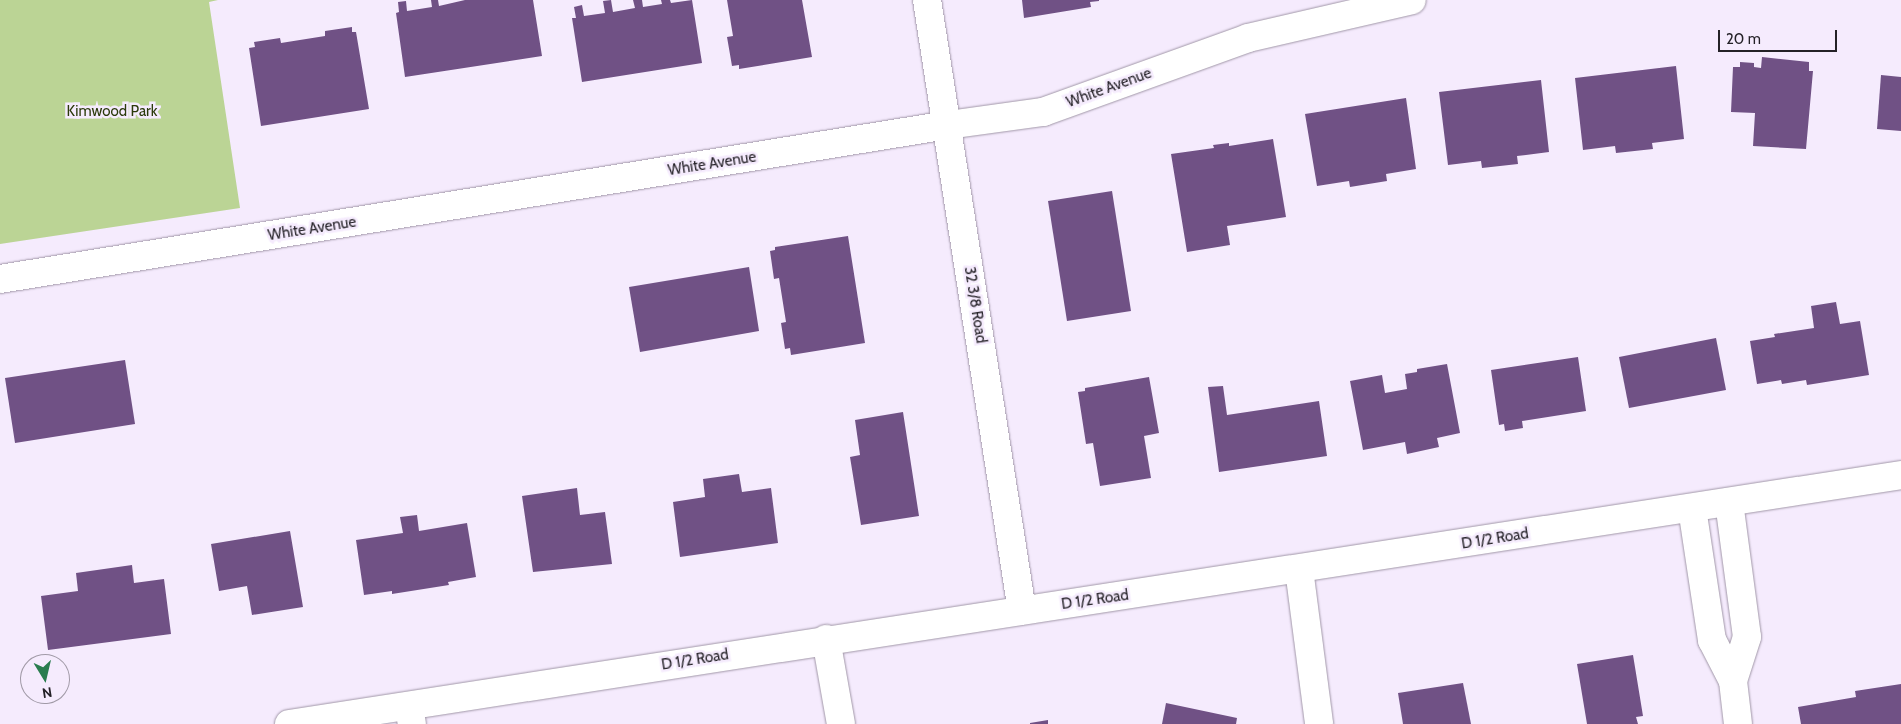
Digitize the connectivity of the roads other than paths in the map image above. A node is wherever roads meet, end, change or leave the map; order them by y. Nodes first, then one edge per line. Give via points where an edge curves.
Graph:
1 (927, 0) edge
2 (1412, 0) edge
3 (948, 125) junction
4 (0, 279) edge
5 (1901, 475) edge
6 (1729, 502) junction
7 (1692, 508) junction
8 (1299, 569) junction
9 (1022, 610) junction
10 (826, 640) junction
11 (1733, 681) junction
12 (410, 715) edge
13 (289, 724) edge
14 (841, 724) edge
15 (1320, 724) edge
16 (1738, 724) edge

1 - 3 street, 32 3/8 Road
2 - 3 street, White Avenue via 1248,38 1043,112
3 - 4 street, White Avenue
3 - 9 street, 32 3/8 Road
5 - 6 street, D 1/2 Road
6 - 7 street, D 1/2 Road
6 - 11 street via 1747,637
7 - 8 street, D 1/2 Road
7 - 11 street via 1712,640
8 - 9 street, D 1/2 Road
8 - 15 street
9 - 10 street, D 1/2 Road
10 - 12 street, D 1/2 Road
10 - 14 street
11 - 16 street
12 - 13 street, D 1/2 Road

